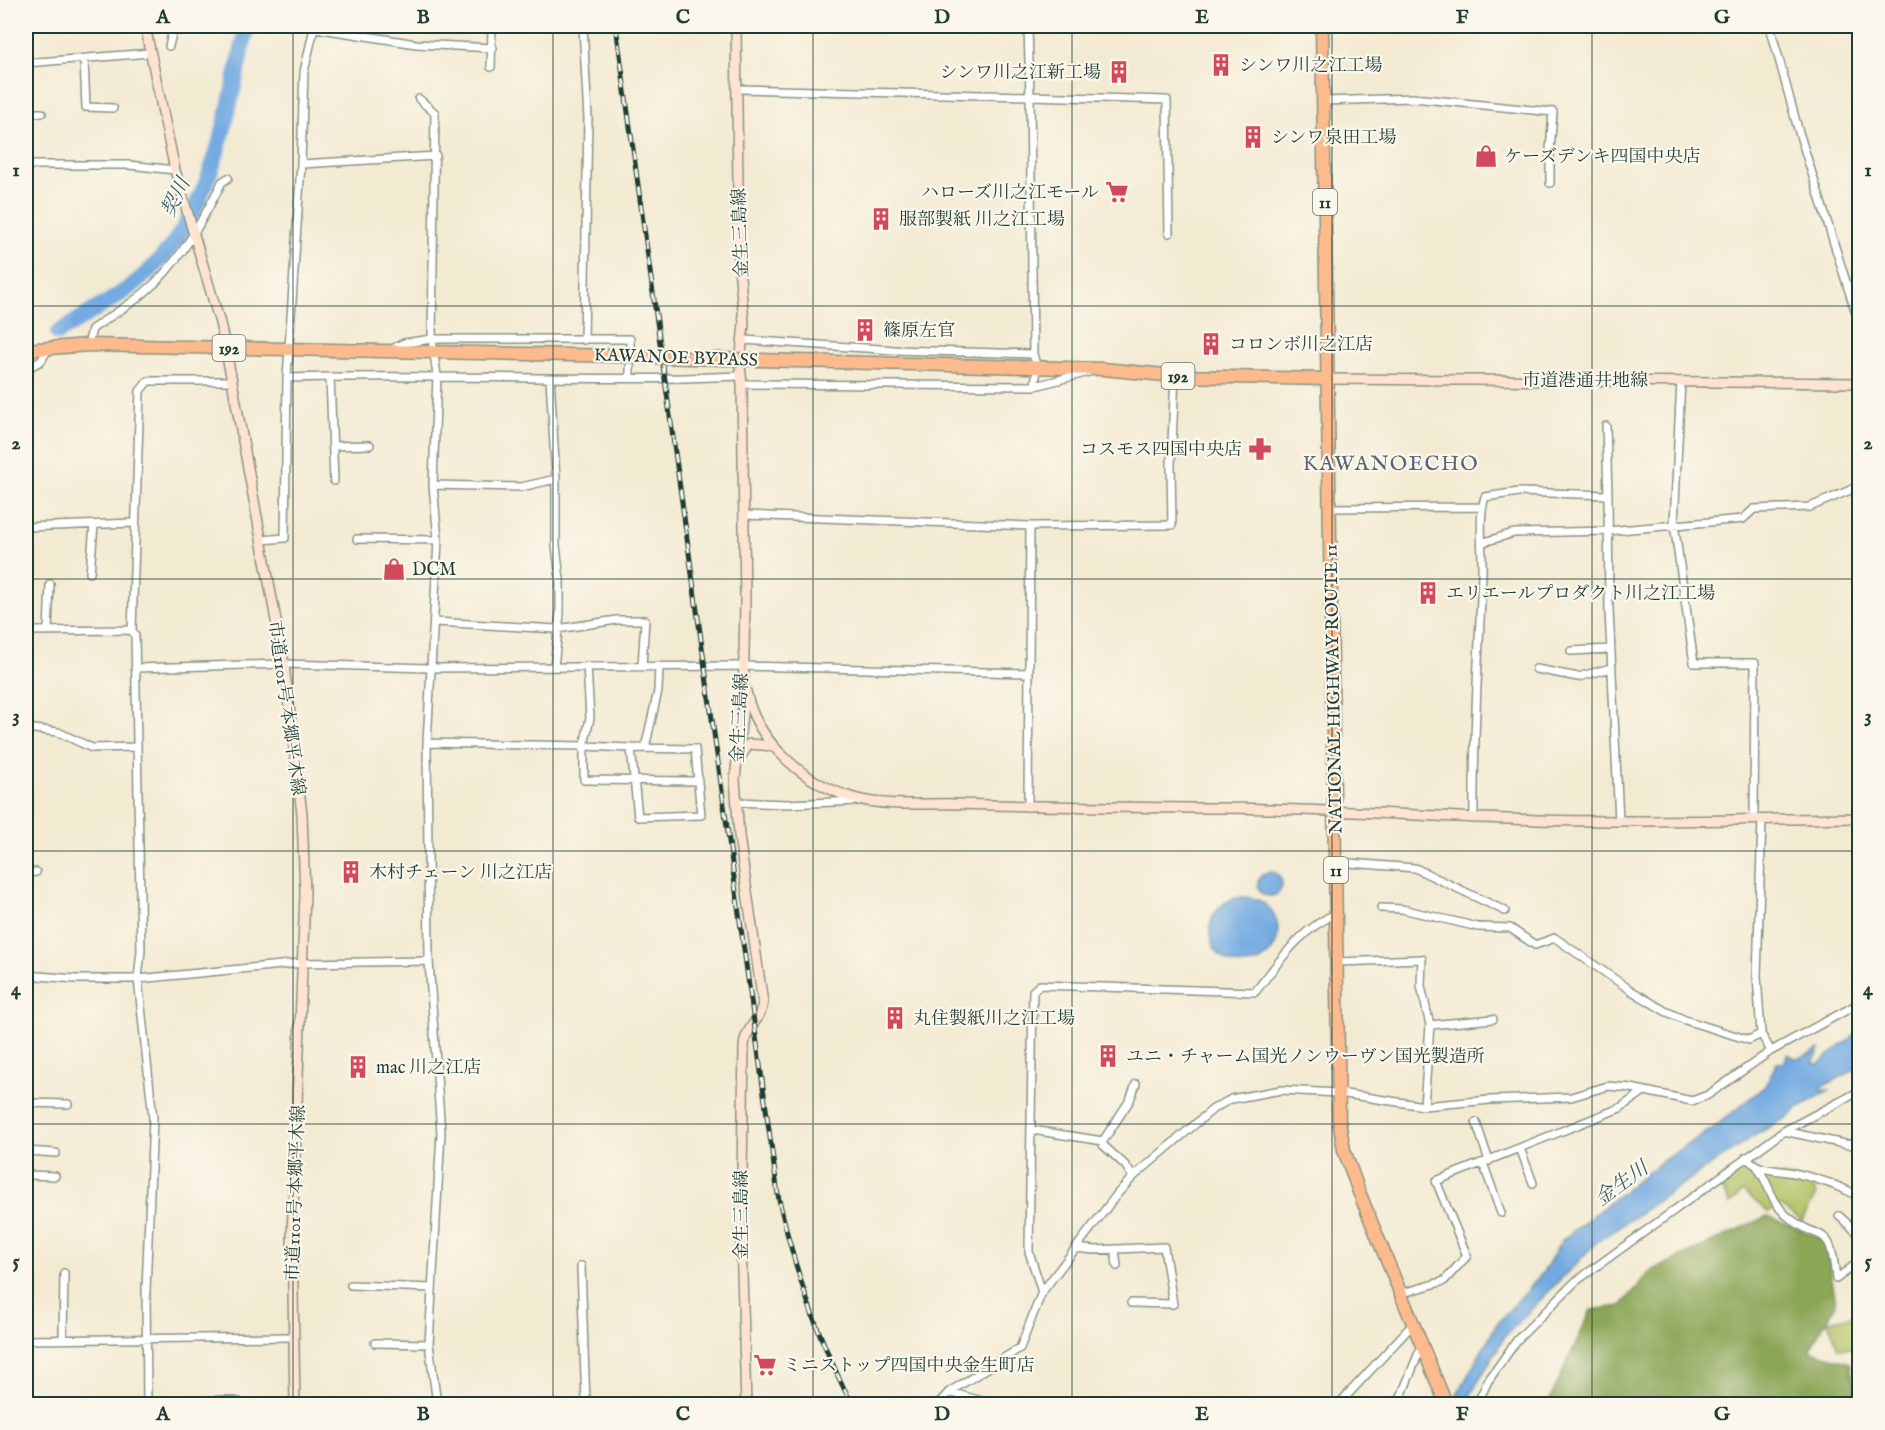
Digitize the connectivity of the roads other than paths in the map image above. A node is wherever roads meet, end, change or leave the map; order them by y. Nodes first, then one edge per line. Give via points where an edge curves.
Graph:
1 (145, 26) edge
2 (174, 26) edge
3 (303, 26) edge
4 (492, 26) edge
5 (583, 26) edge
6 (736, 26) edge
7 (1028, 26) edge
8 (1322, 26) edge
9 (1770, 26) edge
10 (314, 28) junction
11 (169, 45) dead end
12 (492, 48) junction
13 (150, 53) junction
14 (84, 59) junction
15 (26, 63) edge
16 (491, 67) dead end
17 (738, 89) junction
18 (1030, 96) junction
19 (419, 99) dead end
20 (1324, 101) junction
21 (113, 108) dead end
22 (26, 113) edge
23 (42, 113) dead end
24 (436, 156) junction
25 (301, 164) junction
26 (26, 165) edge
27 (175, 170) junction
28 (228, 178) dead end
29 (1550, 183) dead end
30 (1169, 233) dead end
31 (194, 235) junction
32 (1860, 326) edge
33 (584, 340) junction
34 (743, 340) junction
35 (88, 345) junction
36 (433, 345) junction
37 (225, 347) junction
38 (49, 348) junction
39 (288, 349) junction
40 (26, 350) edge
41 (1034, 354) junction
42 (1037, 368) junction
43 (26, 369) edge
44 (1103, 369) junction
45 (436, 376) junction
46 (1174, 376) junction
47 (330, 377) junction
48 (287, 378) junction
49 (550, 378) junction
50 (630, 378) junction
51 (1327, 379) junction
52 (742, 380) junction
53 (232, 381) junction
54 (1681, 381) junction
55 (1035, 386) junction
56 (1860, 386) edge
57 (1606, 426) dead end
58 (370, 445) dead end
59 (333, 446) junction
60 (556, 479) junction
61 (334, 481) dead end
62 (433, 484) junction
63 (1860, 486) edge
64 (1608, 495) junction
65 (1482, 507) junction
66 (1330, 508) junction
67 (744, 515) junction
68 (134, 523) junction
69 (1674, 524) junction
70 (94, 525) junction
71 (1030, 526) junction
72 (26, 527) edge
73 (1608, 531) junction
74 (357, 539) dead end
75 (261, 540) junction
76 (438, 540) junction
77 (1484, 543) junction
78 (90, 573) dead end
79 (50, 584) dead end
80 (435, 622) junction
81 (557, 629) junction
82 (48, 630) junction
83 (132, 630) junction
84 (26, 631) edge
85 (1611, 649) junction
86 (1571, 651) dead end
87 (284, 664) junction
88 (554, 666) junction
89 (587, 666) junction
90 (642, 666) junction
91 (659, 666) junction
92 (135, 668) junction
93 (429, 668) junction
94 (1611, 668) junction
95 (742, 669) junction
96 (1536, 669) dead end
97 (1029, 673) junction
98 (26, 728) edge
99 (764, 730) junction
100 (741, 737) junction
101 (427, 743) junction
102 (584, 746) junction
103 (773, 746) junction
104 (136, 747) junction
105 (631, 748) junction
106 (645, 748) junction
107 (737, 764) junction
108 (634, 781) junction
109 (698, 781) junction
110 (873, 801) junction
111 (737, 802) junction
112 (1028, 807) junction
113 (1335, 810) junction
114 (1474, 816) junction
115 (1860, 818) edge
116 (1758, 819) junction
117 (1619, 821) junction
118 (1336, 862) junction
119 (36, 872) dead end
120 (26, 873) edge
121 (1381, 908) dead end
122 (1505, 911) dead end
123 (1337, 913) junction
124 (429, 961) junction
125 (1338, 962) junction
126 (302, 963) junction
127 (26, 975) edge
128 (138, 979) junction
129 (1860, 1003) edge
130 (1494, 1019) dead end
131 (1430, 1025) junction
132 (1761, 1034) junction
133 (1771, 1051) junction
134 (1136, 1084) dead end
135 (1860, 1091) edge
136 (1643, 1092) junction
137 (1339, 1093) junction
138 (26, 1103) edge
139 (68, 1104) dead end
140 (1424, 1106) junction
141 (1476, 1122) dead end
142 (1032, 1130) junction
143 (1784, 1131) junction
144 (1860, 1138) edge
145 (1103, 1141) junction
146 (1521, 1148) junction
147 (26, 1151) edge
148 (57, 1153) dead end
149 (1746, 1157) junction
150 (1486, 1162) junction
151 (1758, 1168) junction
152 (26, 1175) edge
153 (55, 1176) dead end
154 (1133, 1177) junction
155 (1533, 1183) dead end
156 (1860, 1197) edge
157 (1501, 1213) dead end
158 (1839, 1216) dead end
159 (1860, 1235) edge
160 (1075, 1248) junction
161 (1115, 1249) junction
162 (1860, 1261) edge
163 (581, 1266) dead end
164 (1117, 1266) dead end
165 (64, 1273) dead end
166 (351, 1285) dead end
167 (432, 1288) junction
168 (1042, 1292) junction
169 (1400, 1294) junction
170 (1131, 1303) dead end
171 (1413, 1324) junction
172 (293, 1337) junction
173 (26, 1340) edge
174 (63, 1340) junction
175 (146, 1341) junction
176 (375, 1343) dead end
177 (429, 1344) junction
178 (1422, 1345) junction
179 (949, 1392) junction
180 (147, 1404) edge
181 (160, 1404) edge
182 (239, 1404) edge
183 (295, 1404) edge
184 (437, 1404) edge
185 (586, 1404) edge
186 (746, 1404) edge
187 (938, 1404) edge
188 (993, 1404) edge
189 (1339, 1404) edge
190 (1398, 1404) edge
191 (1446, 1404) edge
192 (1477, 1404) edge

1 - 13 street, 市道1101号 本郷平木線
2 - 11 street
3 - 10 street
4 - 12 street
5 - 33 street via 588,119
6 - 17 street, 金生三島線
7 - 18 street
8 - 20 highway, NATIONAL HIGHWAY ROUTE 11 / 11
9 - 32 street
10 - 12 street via 416,44
10 - 25 street via 304,72
12 - 16 street
13 - 14 street
13 - 27 street, 市道1101号 本郷平木線
14 - 15 street
14 - 21 street via 86,107
17 - 18 street
17 - 34 street, 金生三島線
18 - 30 street via 1167,99
18 - 41 street
19 - 24 street via 435,113
20 - 29 street via 1413,98 1554,112
20 - 51 highway, NATIONAL HIGHWAY ROUTE 11 / 11
22 - 23 street
24 - 25 street
24 - 36 street
25 - 39 street
26 - 27 street via 129,165
27 - 31 street, 市道1101号 本郷平木線
28 - 31 street via 222,182
31 - 35 street via 162,277 92,329
31 - 37 street, 市道1101号 本郷平木線
33 - 36 street
33 - 50 street via 630,339
34 - 41 street
34 - 52 street, 金生三島線
35 - 37 highway, KAWANOE BYPASS / 192
35 - 38 highway, KAWANOE BYPASS / 192
36 - 39 highway, KAWANOE BYPASS / 192 via 390,351
36 - 42 highway, KAWANOE BYPASS / 192, bridge via 621,356
36 - 45 street
37 - 39 highway, KAWANOE BYPASS / 192
37 - 53 street, 市道1101号 本郷平木線
38 - 40 highway, KAWANOE BYPASS / 192
38 - 43 street via 41,361
39 - 48 street
41 - 42 street
42 - 44 highway, KAWANOE BYPASS / 192
42 - 55 street
44 - 46 highway, KAWANOE BYPASS / 192
44 - 55 street
45 - 47 street
45 - 49 street
45 - 62 street
46 - 51 highway, KAWANOE BYPASS / 192
46 - 71 street via 1172,525
47 - 48 street
47 - 59 street
48 - 75 street via 285,538
49 - 50 street
49 - 60 street
50 - 52 street
51 - 54 street, 市道港通井地線
51 - 66 highway, NATIONAL HIGHWAY ROUTE 11 / 11
52 - 55 street
52 - 67 street, 金生三島線
53 - 68 street via 148,381 140,391
53 - 75 street, 市道1101号 本郷平木線
54 - 56 street, 市道港通井地線
54 - 69 street
57 - 64 street
58 - 59 street
59 - 61 street
60 - 62 street via 521,487
60 - 81 street via 560,580
62 - 76 street
63 - 69 street via 1809,507 1754,509 1743,519
64 - 65 street via 1505,493 1485,497
64 - 73 street
65 - 66 street
65 - 77 street
66 - 113 highway, NATIONAL HIGHWAY ROUTE 11 / 11
67 - 71 street
67 - 95 street, 金生三島線
68 - 70 street
68 - 83 street
69 - 73 street
69 - 116 street via 1694,663 1755,663
70 - 72 street
70 - 78 street
71 - 97 street
73 - 77 street via 1514,533
73 - 85 street
74 - 76 street
75 - 87 street, 市道1101号 本郷平木線
76 - 80 street
77 - 114 street via 1473,740
79 - 82 street
80 - 81 street
80 - 93 street
81 - 88 street
81 - 90 street via 645,620
82 - 83 street
82 - 84 street
83 - 92 street
85 - 86 street
85 - 94 street
87 - 92 street
87 - 93 street
87 - 126 street, 市道1101号 本郷平木線 via 302,814
88 - 89 street
88 - 93 street
89 - 90 street
89 - 102 street via 590,718
90 - 91 street
91 - 95 street
91 - 106 street via 658,691
92 - 104 street
93 - 101 street
94 - 96 street via 1578,677
94 - 117 street
95 - 97 street
95 - 99 street via 747,698
95 - 100 street, 金生三島線
97 - 112 street
98 - 104 street via 58,732 92,748
99 - 100 street via 748,730
99 - 103 street
100 - 107 street, 金生三島線
101 - 102 street
101 - 124 street
102 - 105 street
102 - 108 street via 584,780
103 - 107 street via 749,744
103 - 110 street via 816,781 856,799
104 - 128 street via 141,950
105 - 106 street
105 - 108 street
106 - 109 street via 695,749
107 - 111 street, 金生三島線
108 - 109 street
108 - 109 street via 638,817 701,815
110 - 111 street
110 - 112 street
111 - 186 street, 金生三島線 via 762,1002 759,1016 745,1035 744,1046 741,1239
112 - 113 street
113 - 114 street
113 - 118 highway, NATIONAL HIGHWAY ROUTE 11 / 11
114 - 117 street
115 - 116 street
116 - 117 street
116 - 132 street via 1757,976
118 - 122 street via 1415,868
118 - 123 highway, NATIONAL HIGHWAY ROUTE 11 / 11
119 - 120 street
121 - 132 street via 1402,909 1478,927 1510,928 1535,945 1556,938 1632,991 1685,1020 1749,1040
123 - 125 highway, NATIONAL HIGHWAY ROUTE 11 / 11
123 - 142 street via 1302,934 1256,992 1040,985 1034,991
124 - 126 street
124 - 167 street via 441,1132
125 - 131 street via 1422,959 1421,986
125 - 137 highway, NATIONAL HIGHWAY ROUTE 11 / 11
126 - 128 street
126 - 172 street, 市道1101号 本郷平木線 via 292,1235
127 - 128 street
128 - 175 street via 153,1118
129 - 133 street
130 - 131 street
131 - 140 street
132 - 133 street
133 - 136 street via 1692,1101
134 - 145 street via 1130,1101
135 - 143 street
136 - 140 street via 1608,1086 1571,1097
136 - 146 street via 1620,1108
137 - 140 street
137 - 154 street via 1281,1090 1231,1099 1213,1109
137 - 169 highway, NATIONAL HIGHWAY ROUTE 11 / 11 via 1344,1150
138 - 139 street
141 - 150 street
142 - 145 street
142 - 168 street via 1029,1252
143 - 144 street via 1849,1145
143 - 149 street
145 - 154 street
146 - 150 street
146 - 155 street
147 - 148 street
149 - 151 street
149 - 192 street via 1575,1282 1517,1340
150 - 157 street
150 - 169 street via 1436,1181 1467,1257 1444,1281
151 - 156 street via 1794,1173 1839,1186
151 - 162 street via 1772,1199 1787,1216 1829,1240 1836,1279
152 - 153 street
154 - 160 street
158 - 159 street
160 - 161 street
160 - 168 street
161 - 164 street
161 - 170 street via 1164,1246 1173,1304
163 - 185 street
165 - 174 street
166 - 167 street
167 - 177 street
168 - 179 street via 1020,1348
169 - 171 highway, NATIONAL HIGHWAY ROUTE 11 / 11
171 - 178 highway, NATIONAL HIGHWAY ROUTE 11 / 11
171 - 189 street
172 - 175 street
172 - 183 street, 市道1101号 本郷平木線
173 - 174 street
174 - 175 street
175 - 180 street
176 - 177 street
177 - 184 street
178 - 190 street
178 - 191 highway, NATIONAL HIGHWAY ROUTE 11 / 11
179 - 187 street
179 - 188 street
181 - 182 main road

